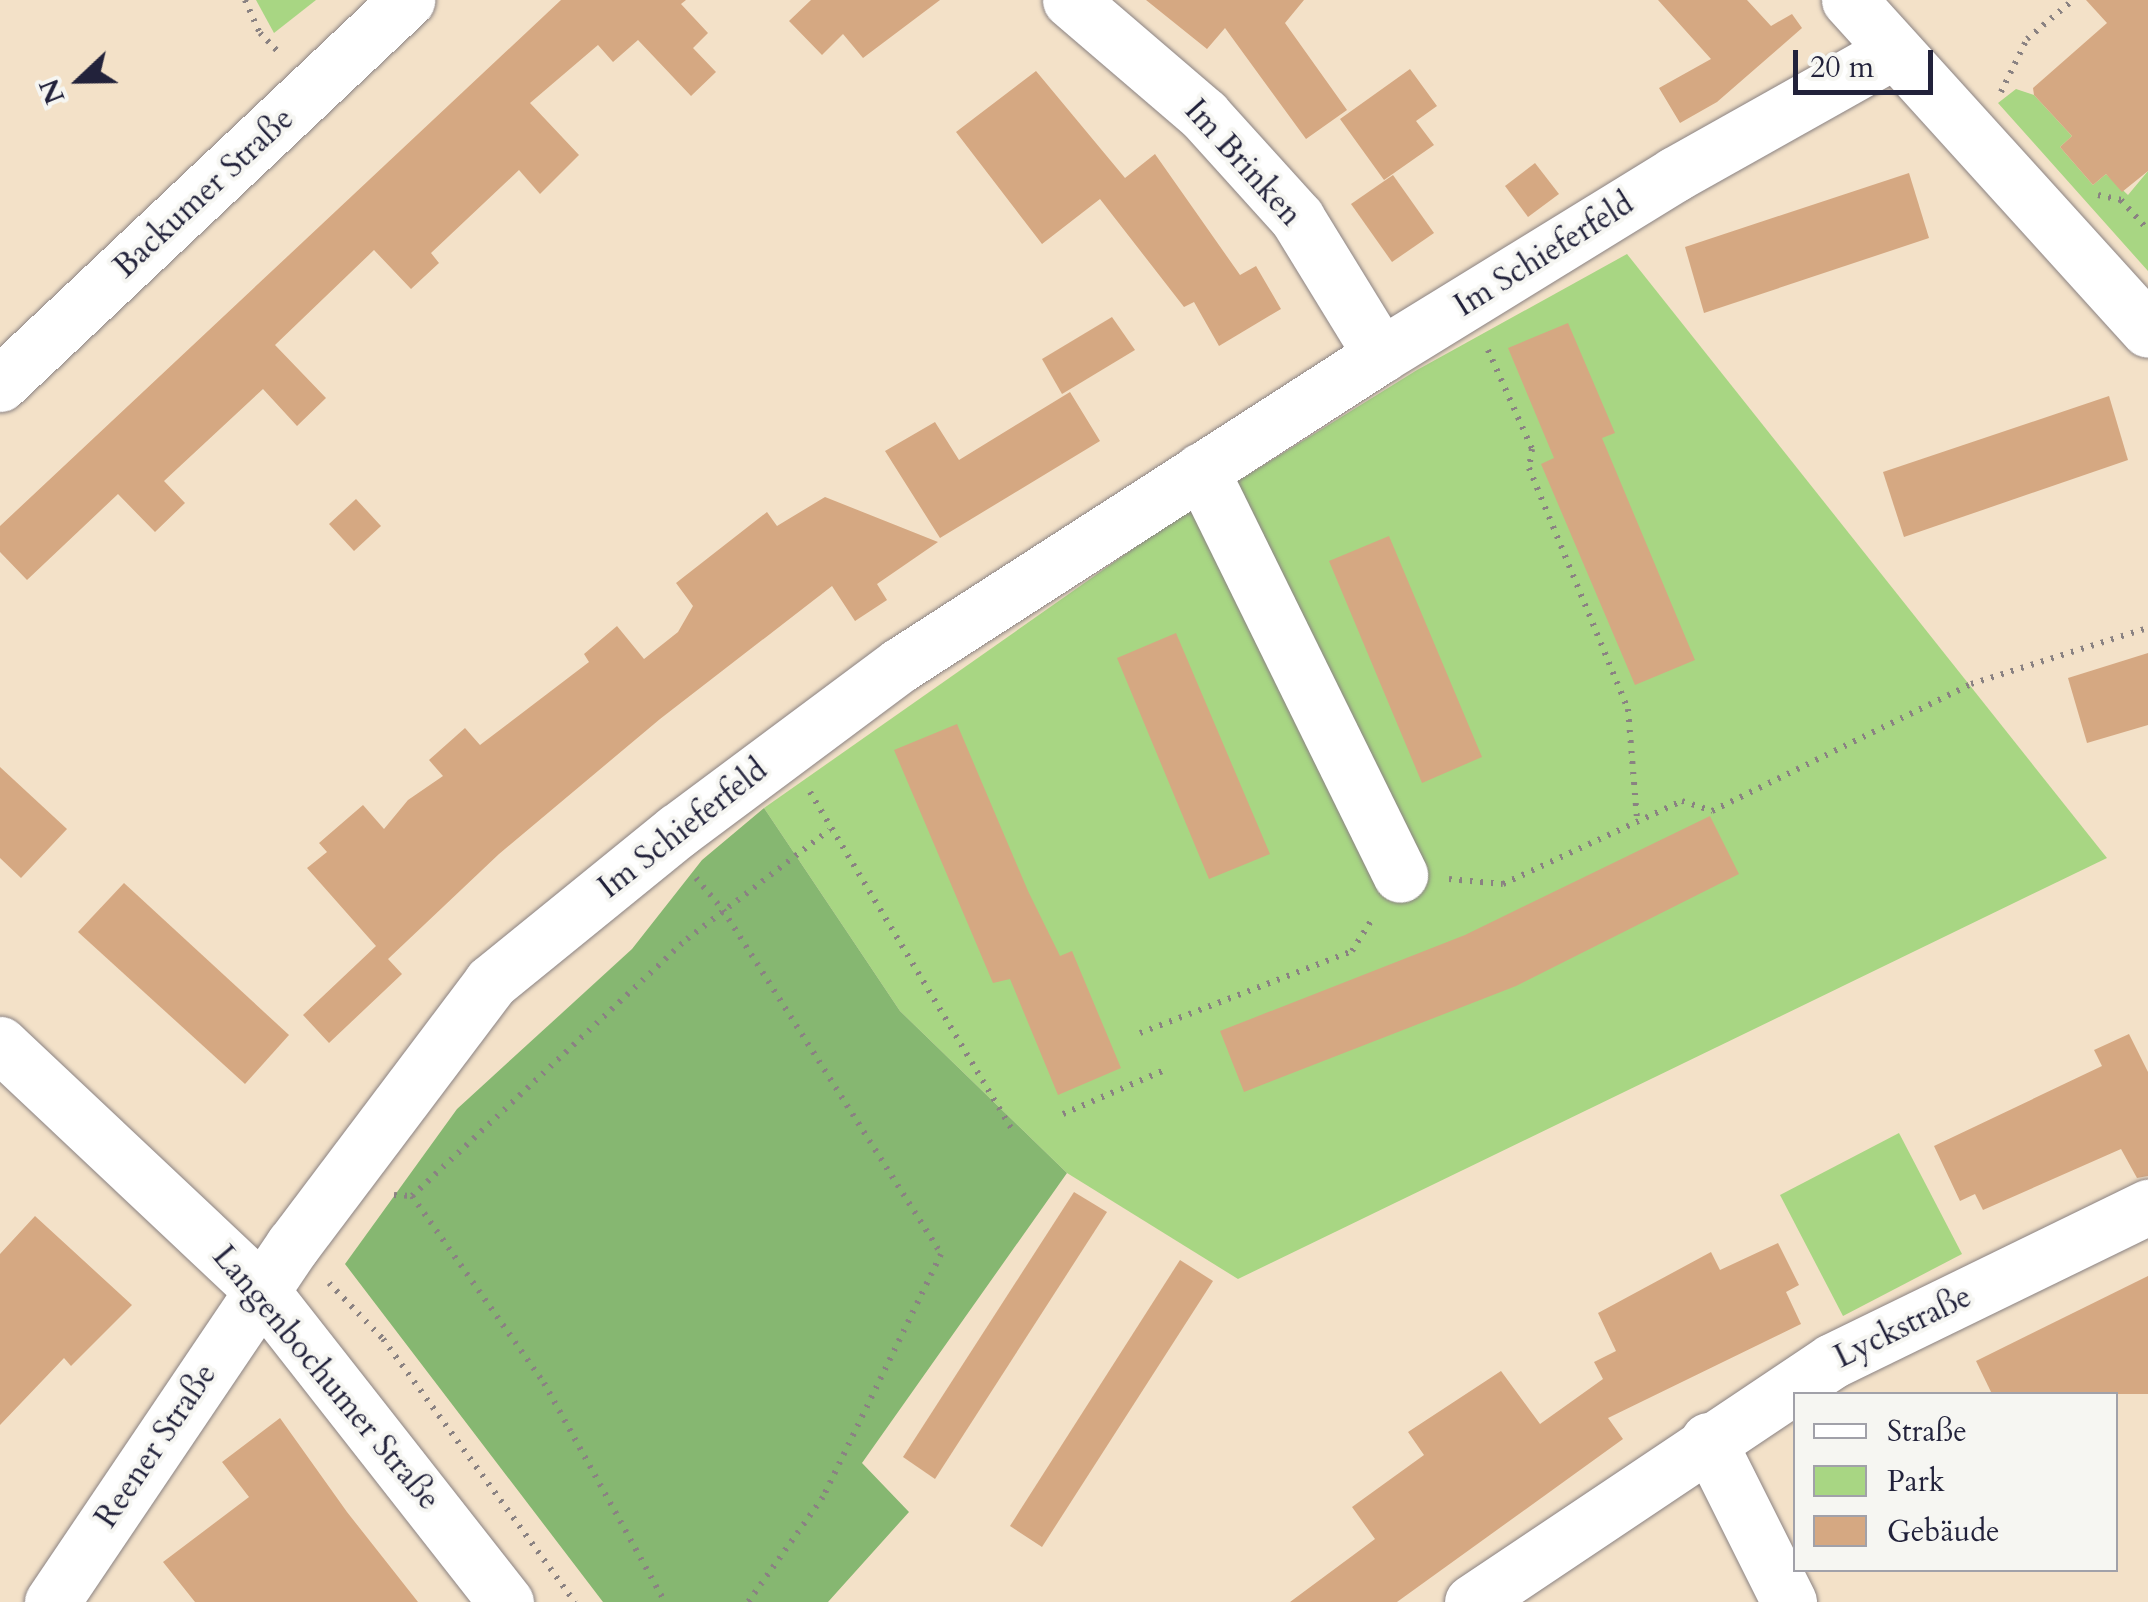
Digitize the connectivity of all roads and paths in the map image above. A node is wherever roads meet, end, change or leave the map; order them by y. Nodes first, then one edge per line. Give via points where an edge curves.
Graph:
1 (245, 0) edge
2 (407, 0) edge
3 (1070, 0) edge
4 (1850, 0) edge
5 (2073, 0) edge
6 (1894, 51) junction
7 (314, 89) junction
8 (2011, 102) dead end
9 (2093, 194) dead end
10 (2148, 230) edge
11 (1467, 303) junction
12 (2148, 330) edge
13 (1381, 355) junction
14 (0, 384) edge
15 (1200, 470) junction
16 (2148, 628) edge
17 (788, 748) junction
18 (1637, 819) junction
19 (829, 830) junction
20 (664, 841) junction
21 (1400, 875) joint
22 (724, 910) junction
23 (1352, 950) dead end
24 (1140, 1032) dead end
25 (0, 1044) edge
26 (1167, 1069) dead end
27 (1063, 1114) dead end
28 (1012, 1129) dead end
29 (333, 1192) junction
30 (412, 1196) junction
31 (2148, 1207) edge
32 (293, 1245) junction
33 (261, 1290) junction
34 (1708, 1440) junction
35 (52, 1602) edge
36 (506, 1602) edge
37 (575, 1602) edge
38 (665, 1602) edge
39 (748, 1602) edge
40 (1472, 1602) edge
41 (1789, 1602) edge

1 - 7 path via 260,33
2 - 7 street, Backumer Straße
3 - 13 street, Im Brinken via 1204,115 1297,218
4 - 6 street
5 - 8 path via 2027,39 1999,89
6 - 11 street, Im Schieferfeld
6 - 12 street
7 - 14 street, Backumer Straße
9 - 10 path via 2121,200
11 - 13 street, Im Schieferfeld
11 - 18 path via 1532,449 1530,468 1628,710
13 - 15 street, Im Schieferfeld
15 - 17 street, Im Schieferfeld via 900,665
15 - 21 street
16 - 18 path via 1971,684 1712,811 1682,801
17 - 19 path
17 - 20 street, Im Schieferfeld
18 - 21 path via 1503,884
19 - 22 path via 764,886
19 - 28 path
20 - 22 path
20 - 29 street, Im Schieferfeld via 490,982
22 - 30 path
22 - 39 path via 941,1254 823,1497
23 - 24 path
25 - 33 street, Langenbochumer Straße
26 - 27 path
29 - 30 path
29 - 32 street, Im Schieferfeld
30 - 38 path via 544,1383
31 - 34 street, Lyckstraße via 1832,1361
32 - 33 street, Im Schieferfeld
32 - 37 path via 383,1340
33 - 35 street, Reener Straße
33 - 36 street, Langenbochumer Straße
34 - 40 street, Lyckstraße
34 - 41 street

